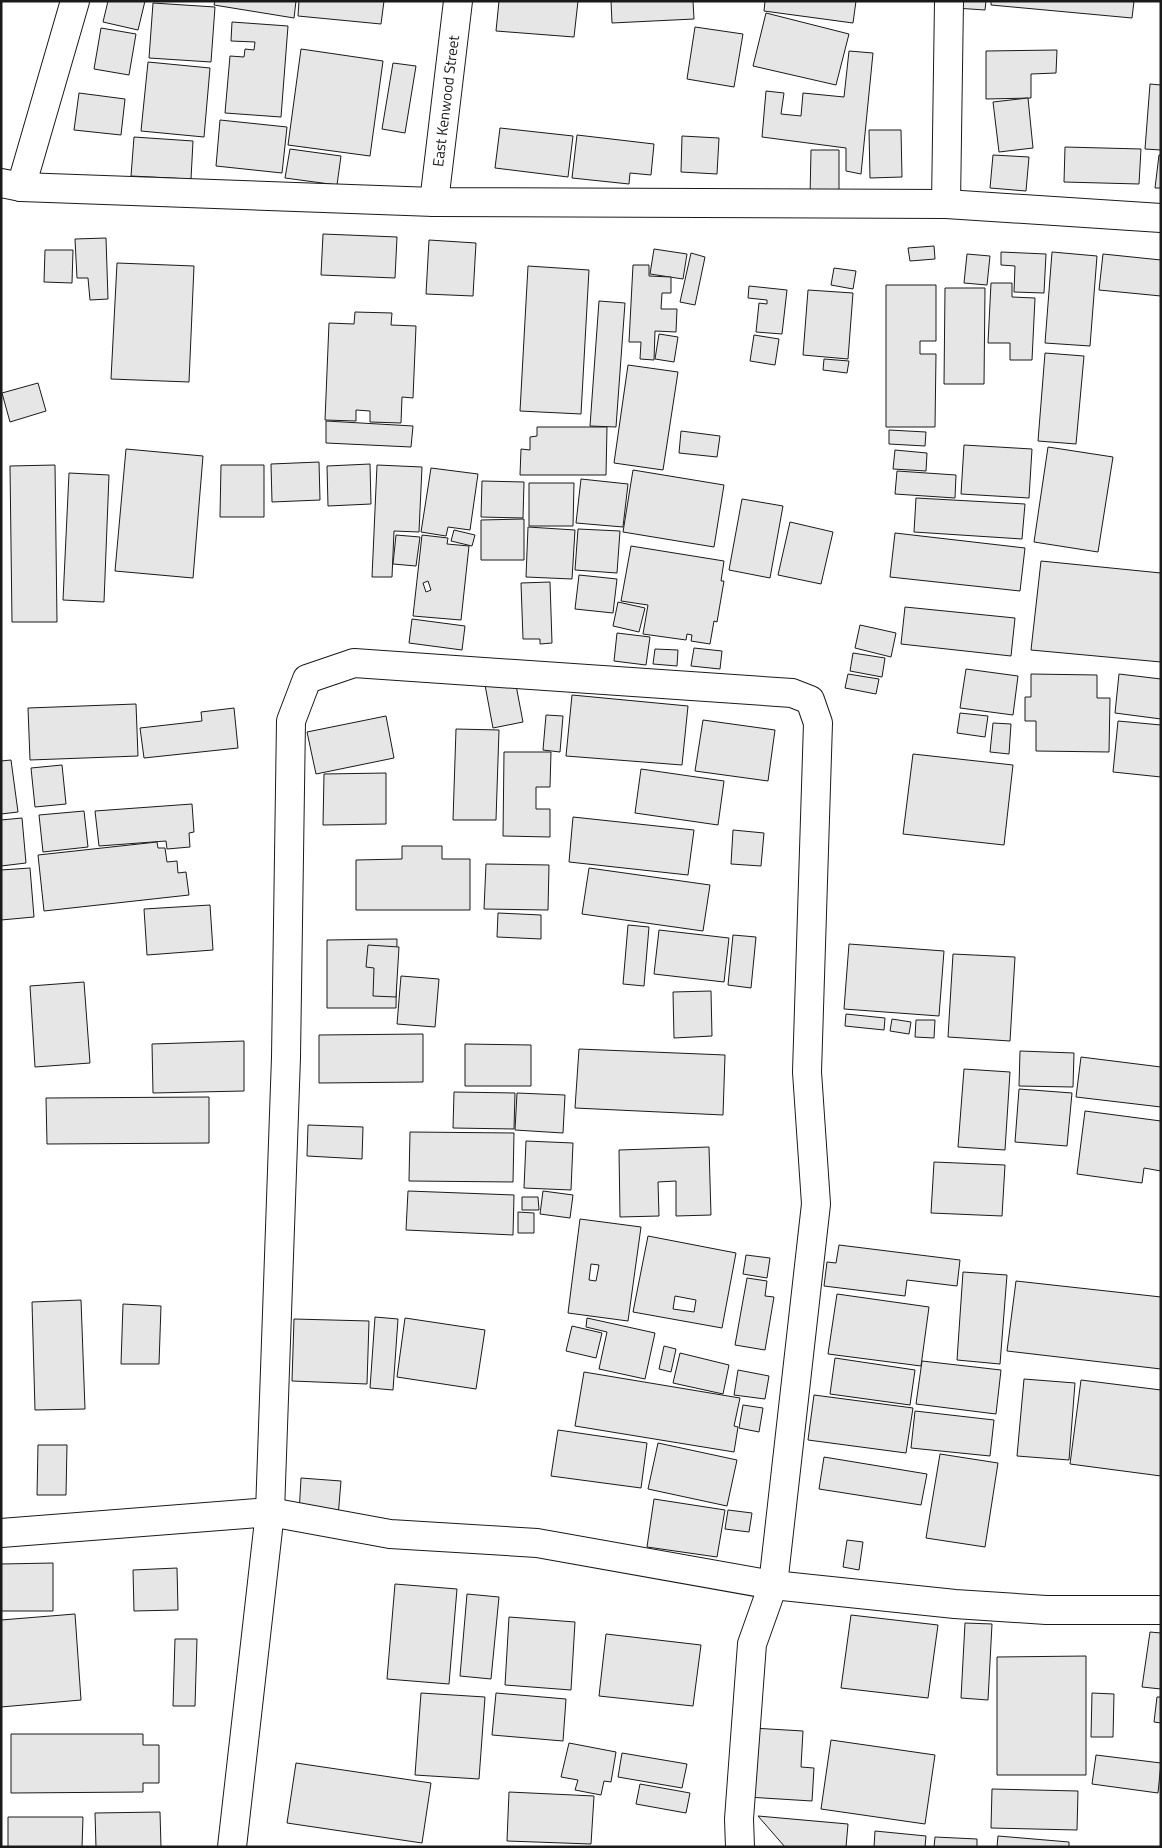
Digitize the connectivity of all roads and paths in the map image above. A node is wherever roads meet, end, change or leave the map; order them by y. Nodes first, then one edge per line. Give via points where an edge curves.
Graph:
1 (76, 1) edge
2 (458, 1) edge
3 (949, 1) edge
4 (11, 185) edge
5 (434, 202) junction
6 (946, 204) junction
7 (1161, 218) edge
8 (270, 1512) junction
9 (1, 1533) edge
10 (773, 1585) junction
11 (1161, 1610) edge
12 (232, 1847) edge
13 (740, 1847) edge

1 - 4 street
2 - 5 street, East Kenwood Street
3 - 6 street
4 - 5 street
5 - 6 street
6 - 7 street
8 - 9 street
8 - 10 street via 390,1534 537,1543
8 - 10 street via 285,1067 291,721 307,679 354,663 792,693 810,700 818,723 807,1072 816,1204
8 - 12 street
10 - 11 street via 1046,1610
10 - 13 street via 752,1644 739,1819

